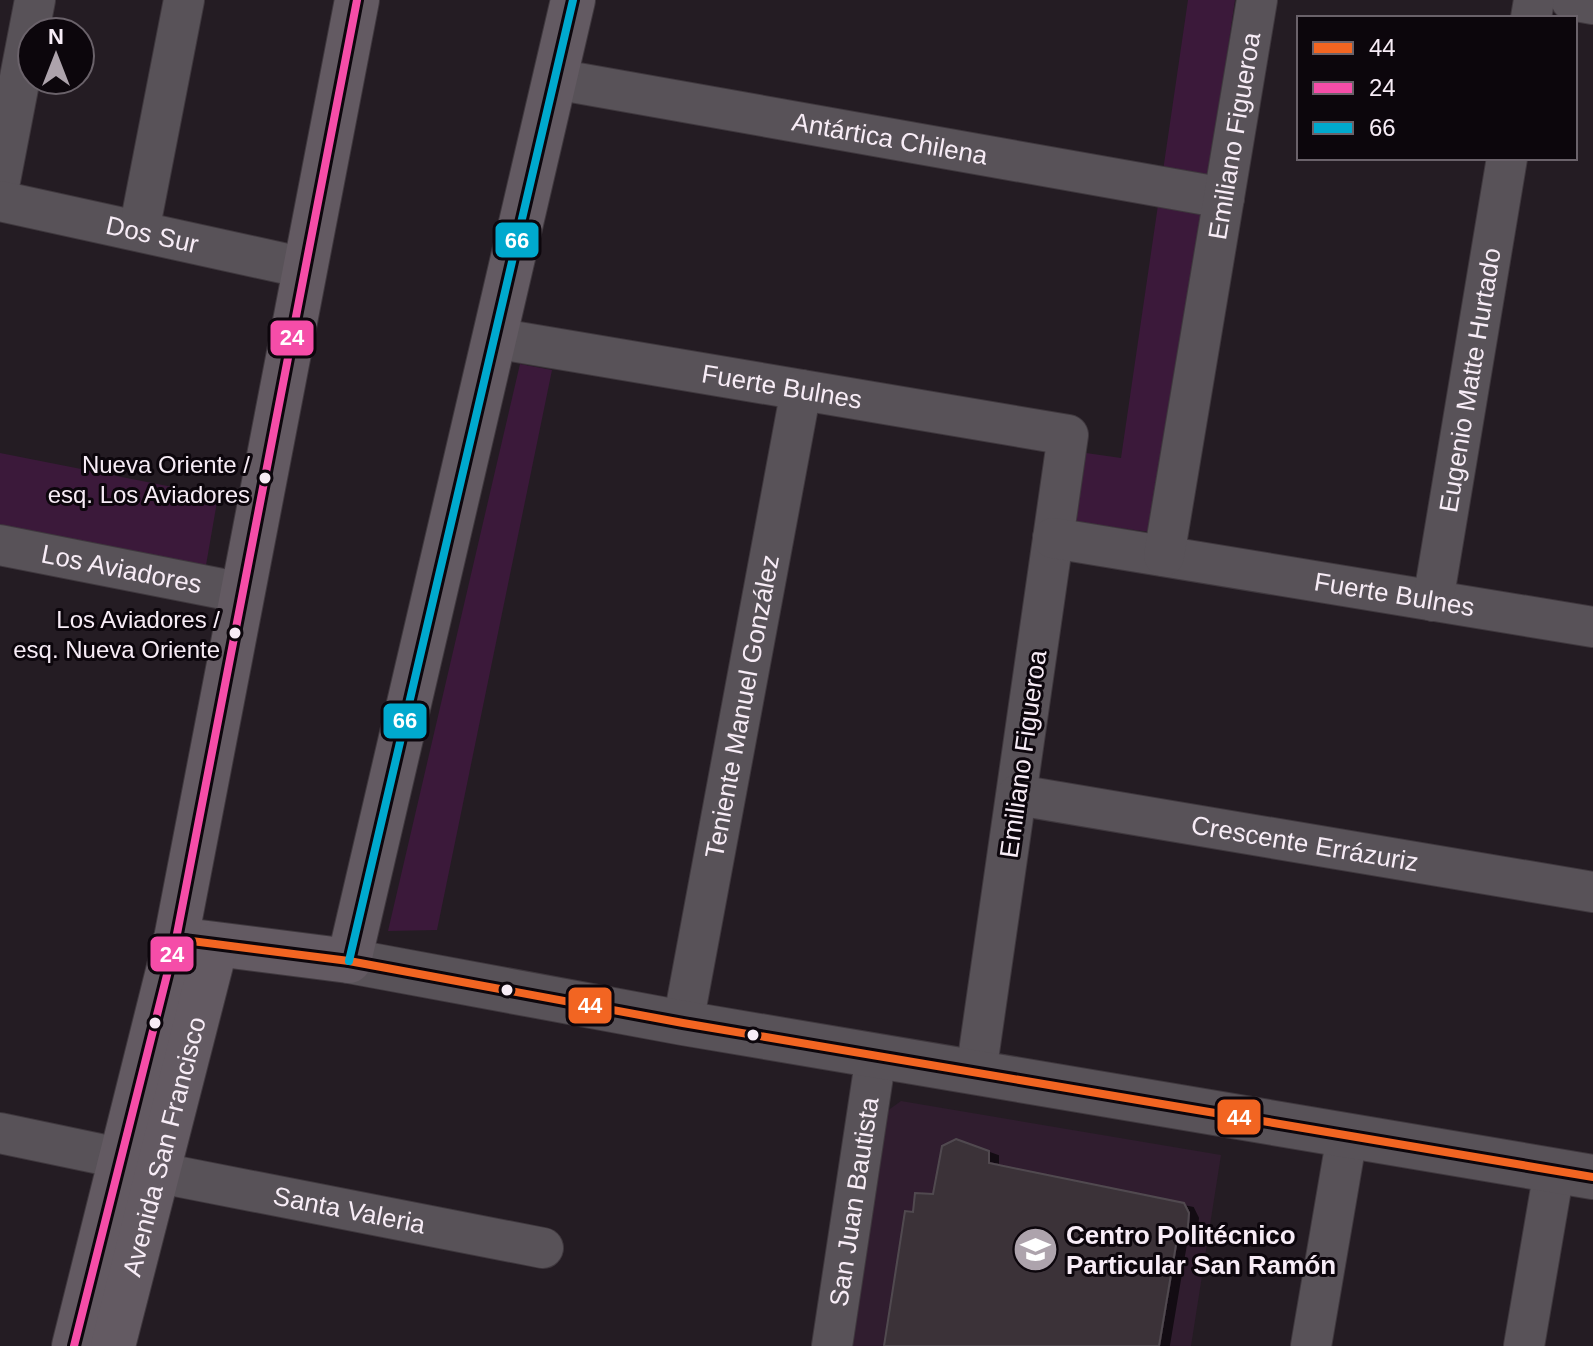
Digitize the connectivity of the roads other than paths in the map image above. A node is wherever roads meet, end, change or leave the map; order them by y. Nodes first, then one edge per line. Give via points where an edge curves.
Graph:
1 (35, 0) edge
2 (184, 0) edge
3 (357, 0) edge
4 (573, 0) edge
5 (1257, 0) edge
6 (1571, 0) edge
7 (1593, 4) edge
8 (555, 79) junction
9 (1507, 160) edge
10 (0, 181) edge
11 (1224, 198) junction
12 (0, 201) edge
13 (139, 231) junction
14 (305, 268) junction
15 (494, 338) junction
16 (801, 390) junction
17 (1068, 435) joint
18 (1053, 538) junction
19 (0, 545) edge
20 (1164, 556) junction
21 (243, 593) junction
22 (1433, 601) junction
23 (1593, 627) edge
24 (1017, 795) junction
25 (1593, 892) edge
26 (196, 942) junction
27 (349, 961) junction
28 (683, 1023) junction
29 (876, 1056) junction
30 (976, 1073) junction
31 (0, 1133) edge
32 (1347, 1136) junction
33 (137, 1165) junction
34 (1574, 1174) edge
35 (543, 1248) dead end
36 (74, 1346) edge
37 (113, 1346) edge
38 (832, 1346) edge
39 (1311, 1346) edge
40 (1524, 1346) edge

1 - 10 street
2 - 13 street
3 - 14 main road, Avenida San Francisco
4 - 8 main road
5 - 11 street, Emiliano Figueroa
6 - 7 street
8 - 11 street, Antártica Chilena
8 - 15 main road
9 - 22 street, Eugenio Matte Hurtado
11 - 20 street, Emiliano Figueroa
12 - 13 street, Dos Sur
13 - 14 street, Dos Sur
14 - 21 main road, Avenida San Francisco
15 - 16 street, Fuerte Bulnes
15 - 27 main road
16 - 17 street, Fuerte Bulnes
16 - 28 street, Teniente Manuel González
17 - 18 street, Emiliano Figueroa
18 - 20 street, Fuerte Bulnes
18 - 24 street, Emiliano Figueroa
19 - 21 street, Los Aviadores
20 - 22 street, Fuerte Bulnes
21 - 26 main road, Avenida San Francisco
22 - 23 street, Fuerte Bulnes
24 - 25 street, Crescente Errázuriz
24 - 30 street, Emiliano Figueroa
26 - 27 main road
26 - 33 main road, Avenida San Francisco
27 - 28 street
28 - 29 street
29 - 30 street
29 - 38 street, San Juan Bautista
30 - 32 street
31 - 33 street, Santa Valeria
32 - 34 street
32 - 39 street
33 - 35 street, Santa Valeria
33 - 36 main road, Avenida San Francisco
33 - 37 main road, Avenida San Francisco
34 - 40 street

